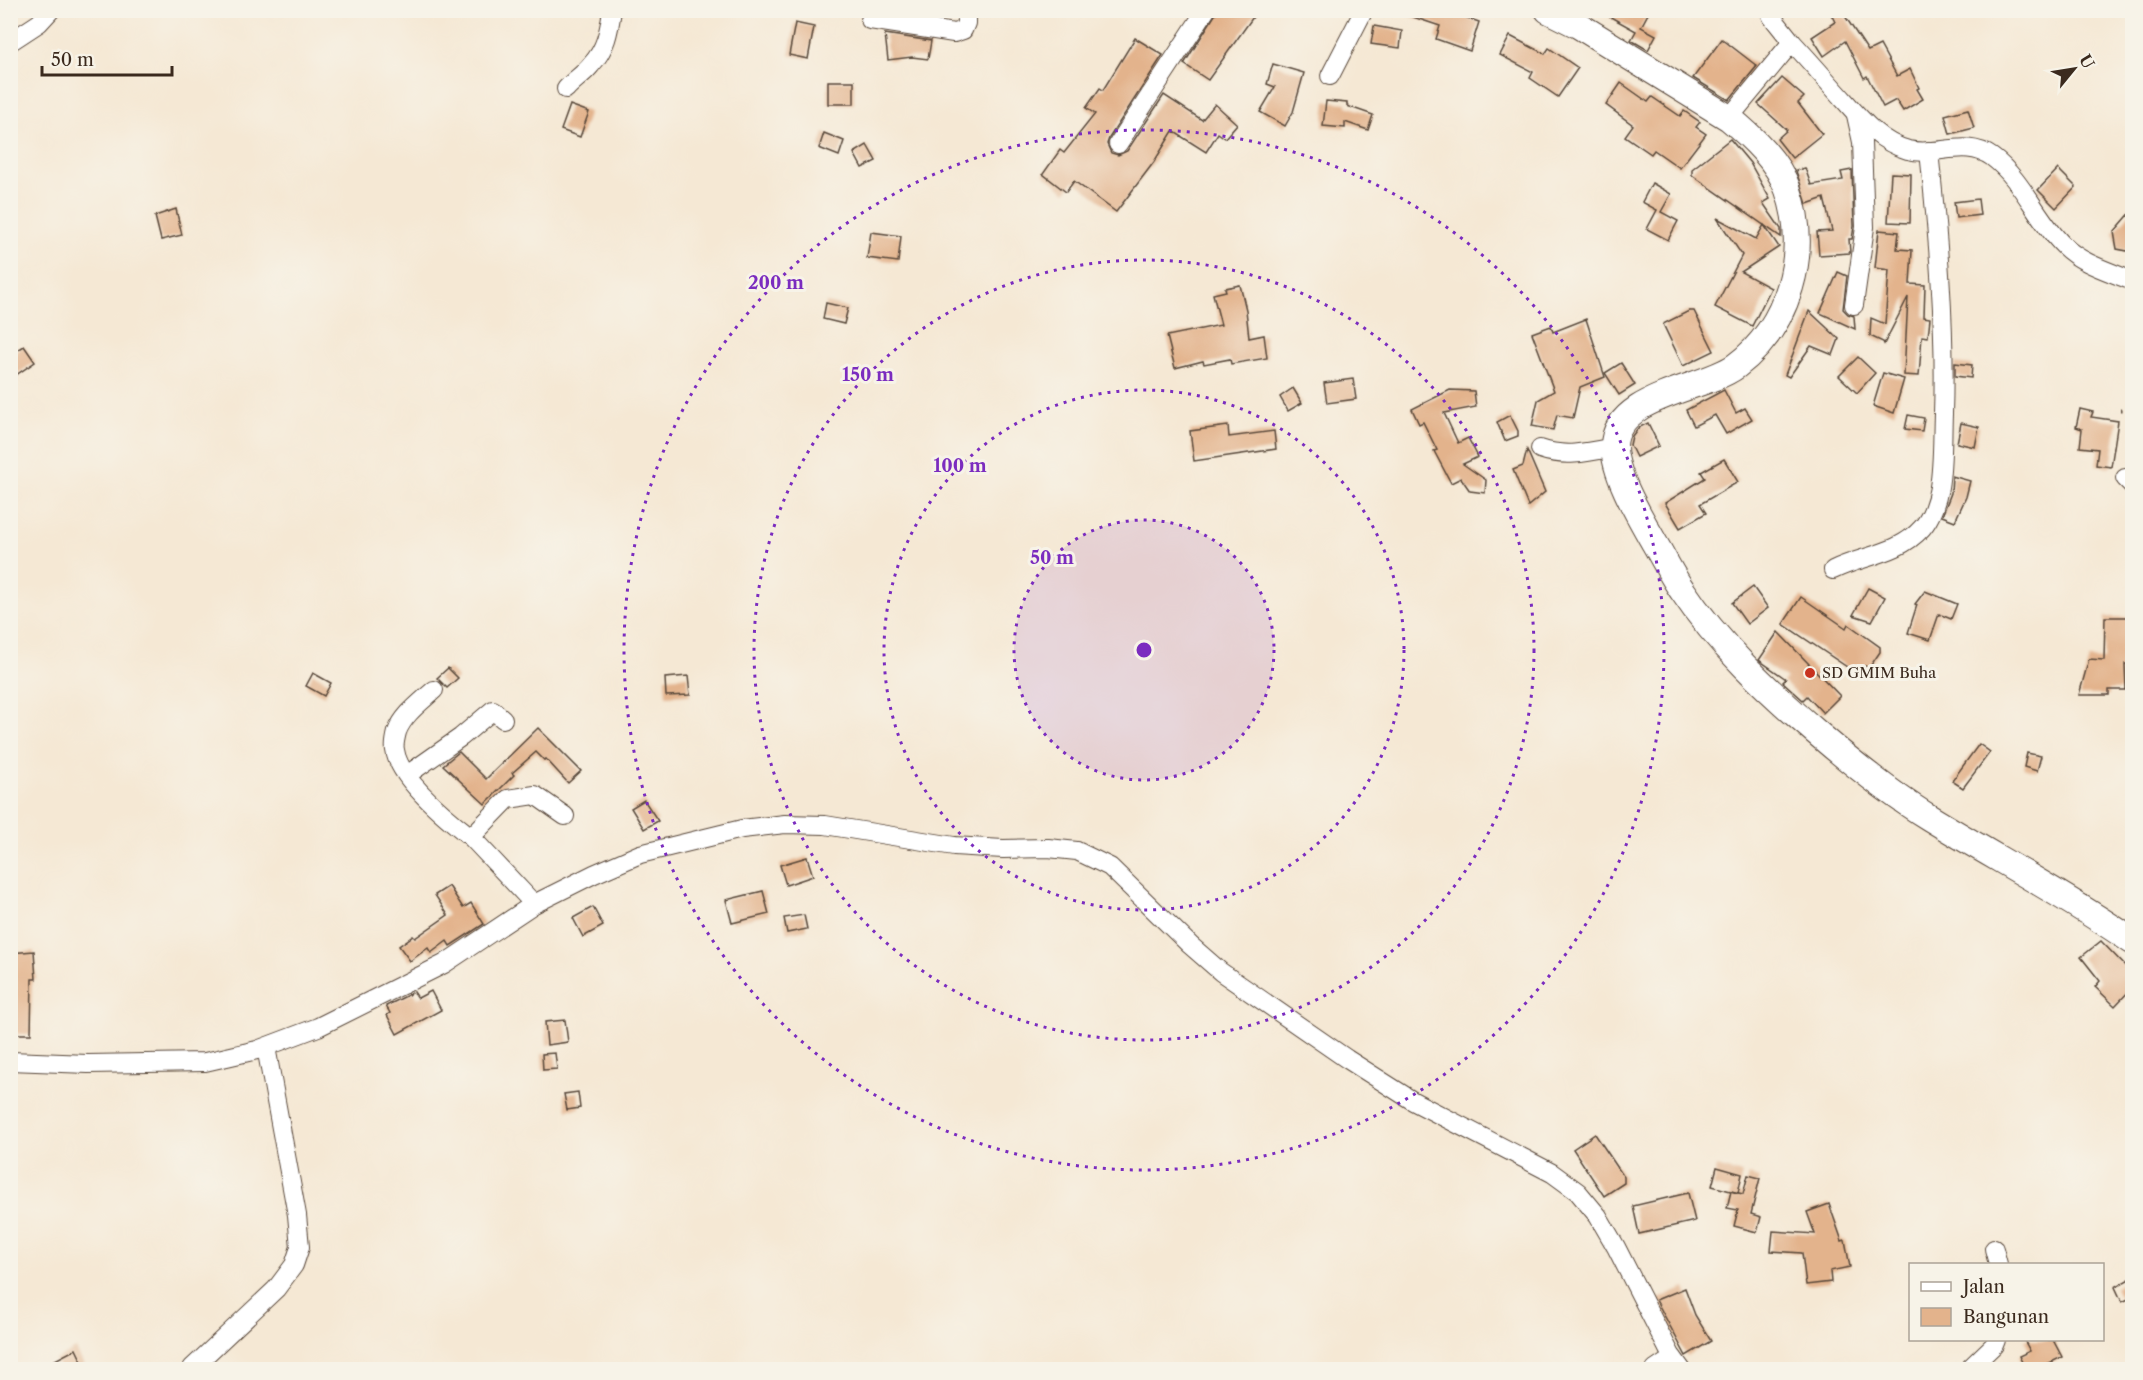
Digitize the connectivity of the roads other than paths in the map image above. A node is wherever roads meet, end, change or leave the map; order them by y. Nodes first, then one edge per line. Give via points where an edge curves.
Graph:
1 (51, 10) edge
2 (612, 10) edge
3 (966, 10) edge
4 (1206, 10) edge
5 (1364, 10) edge
6 (1548, 10) edge
7 (1769, 10) edge
8 (870, 20) dead end
9 (10, 42) edge
10 (1792, 42) junction
11 (1330, 76) dead end
12 (566, 89) dead end
13 (1856, 115) junction
14 (1729, 118) junction
15 (1118, 144) dead end
16 (1929, 151) junction
17 (2133, 281) edge
18 (1854, 305) dead end
19 (1614, 447) junction
20 (1540, 449) dead end
21 (1833, 570) dead end
22 (434, 690) dead end
23 (503, 719) dead end
24 (407, 775) junction
25 (565, 816) dead end
26 (471, 837) junction
27 (534, 904) junction
28 (2133, 941) edge
29 (266, 1047) junction
30 (10, 1061) edge
31 (1996, 1341) edge
32 (1678, 1364) edge
33 (192, 1368) dead end
34 (1655, 1370) edge
35 (1968, 1370) edge

1 - 9 street via 39,24
2 - 12 street via 601,52
3 - 8 street via 963,30 954,33
4 - 15 street
5 - 11 street
6 - 14 highway
7 - 10 street
10 - 13 street
10 - 14 street
13 - 16 street via 1892,143 1909,150
13 - 18 street via 1862,142 1865,227
14 - 19 highway via 1749,134 1787,189 1796,231 1794,277 1778,317 1759,346 1733,368 1632,412 1618,426
16 - 17 street via 1980,149 1994,158 2014,181 2065,247 2076,256
16 - 21 street via 1944,331 1939,488 1924,526 1911,540
19 - 20 street via 1579,454 1553,454
19 - 28 highway via 1634,506 1682,590 1719,639 1775,698 1858,768 1919,811
22 - 24 street via 397,731 394,750
23 - 24 street via 493,711
24 - 26 street via 431,804
25 - 26 street via 535,795 508,799
26 - 27 street
27 - 29 street via 444,964 318,1027
27 - 32 street via 640,854 742,829 785,824 825,825 954,846 1077,851 1110,867 1221,972 1347,1059 1413,1101 1552,1173 1578,1192 1598,1216
29 - 30 street via 205,1062
29 - 33 street via 300,1247 294,1265 276,1289
31 - 35 street
32 - 34 street

